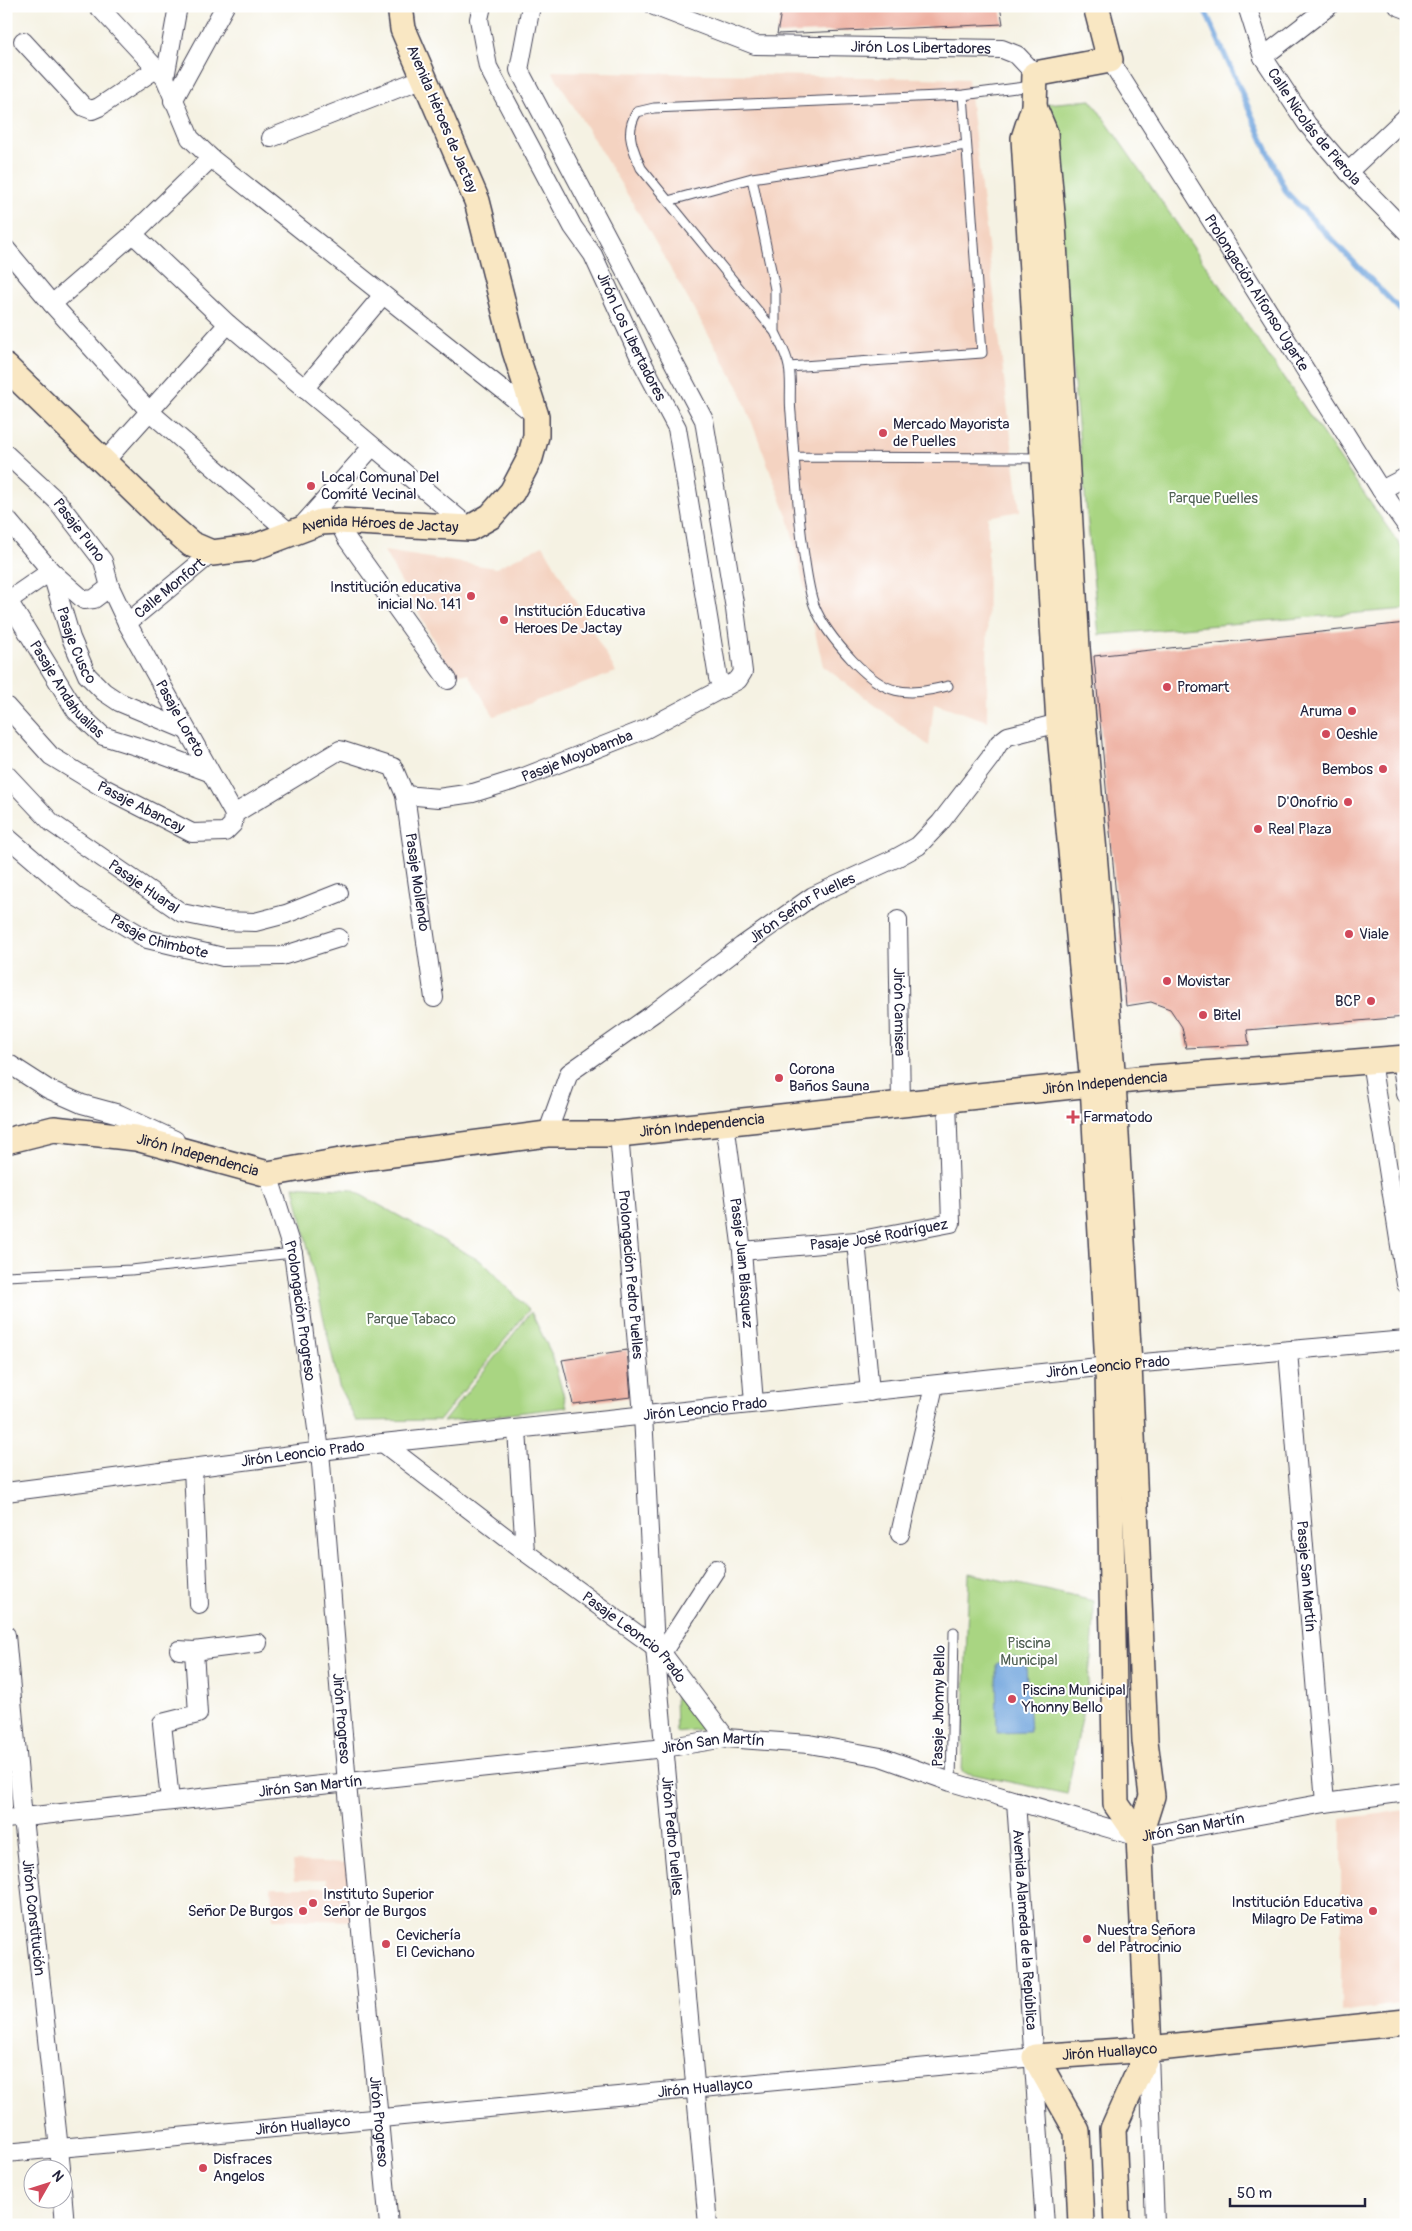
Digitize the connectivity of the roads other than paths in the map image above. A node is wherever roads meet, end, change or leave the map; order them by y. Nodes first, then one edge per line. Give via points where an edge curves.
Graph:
1 (98, 6) edge
2 (178, 6) edge
3 (225, 6) edge
4 (400, 6) edge
5 (482, 6) edge
6 (531, 6) edge
7 (654, 6) edge
8 (1096, 6) edge
9 (1247, 6) edge
10 (1329, 6) edge
11 (1398, 6) edge
12 (1406, 8) edge
13 (23, 41) dead end
14 (1263, 57) junction
15 (1110, 60) junction
16 (160, 74) junction
17 (424, 78) junction
18 (1035, 89) junction
19 (962, 95) junction
20 (173, 102) junction
21 (1406, 117) edge
22 (271, 138) dead end
23 (966, 145) junction
24 (211, 158) junction
25 (1348, 172) junction
26 (752, 178) junction
27 (668, 201) junction
28 (1405, 230) edge
29 (133, 234) junction
30 (6, 248) edge
31 (384, 295) junction
32 (52, 304) junction
33 (228, 324) junction
34 (775, 332) junction
35 (6, 367) edge
36 (789, 367) junction
37 (304, 389) junction
38 (150, 412) junction
39 (536, 416) junction
40 (372, 447) junction
41 (6, 454) edge
42 (794, 457) junction
43 (1054, 457) junction
44 (104, 462) junction
45 (1406, 477) edge
46 (1381, 490) junction
47 (6, 518) edge
48 (338, 521) junction
49 (1406, 524) edge
50 (470, 528) junction
51 (294, 532) junction
52 (212, 553) junction
53 (51, 571) junction
54 (110, 587) junction
55 (7, 599) edge
56 (127, 623) junction
57 (448, 680) dead end
58 (731, 684) junction
59 (948, 686) dead end
60 (6, 706) edge
61 (1071, 722) junction
62 (186, 730) junction
63 (393, 767) joint
64 (209, 772) junction
65 (6, 774) edge
66 (405, 795) junction
67 (234, 814) junction
68 (6, 836) edge
69 (339, 893) dead end
70 (898, 920) dead end
71 (339, 938) dead end
72 (434, 998) dead end
73 (1403, 1058) edge
74 (1371, 1061) junction
75 (6, 1062) edge
76 (1103, 1083) junction
77 (1406, 1094) edge
78 (947, 1100) junction
79 (901, 1106) junction
80 (726, 1124) junction
81 (547, 1134) junction
82 (619, 1134) junction
83 (6, 1141) edge
84 (214, 1158) junction
85 (268, 1174) junction
86 (856, 1240) junction
87 (742, 1251) junction
88 (294, 1253) junction
89 (6, 1276) edge
90 (1406, 1284) edge
91 (1406, 1340) edge
92 (1288, 1351) junction
93 (1119, 1366) junction
94 (934, 1386) junction
95 (870, 1392) junction
96 (754, 1403) junction
97 (643, 1415) junction
98 (517, 1430) junction
99 (383, 1443) junction
100 (320, 1451) junction
101 (193, 1468) junction
102 (6, 1492) edge
103 (900, 1534) dead end
104 (525, 1552) junction
105 (716, 1569) dead end
106 (199, 1604) dead end
107 (954, 1632) dead end
108 (6, 1635) edge
109 (258, 1643) dead end
110 (658, 1650) junction
111 (726, 1738) junction
112 (664, 1748) junction
113 (951, 1782) junction
114 (347, 1784) junction
115 (1406, 1792) edge
116 (170, 1801) junction
117 (1016, 1801) junction
118 (1325, 1803) junction
119 (15, 1818) edge
120 (1139, 1837) junction
121 (1406, 2022) edge
122 (1149, 2049) junction
123 (1035, 2057) junction
124 (695, 2088) junction
125 (378, 2118) junction
126 (59, 2148) junction
127 (6, 2153) edge
128 (60, 2158) edge
129 (64, 2208) edge
130 (65, 2225) edge
131 (389, 2225) edge
132 (708, 2225) edge
133 (1045, 2225) edge
134 (1082, 2225) edge
135 (1117, 2225) edge
136 (1156, 2225) edge

1 - 16 street
2 - 16 street
3 - 20 street
4 - 17 street, Avenida Héroes de Jactay via 403,29
5 - 58 street, Jirón Los Libertadores via 479,18 488,67 573,227 593,255 677,428 718,678
6 - 58 street, Jirón Los Libertadores via 519,70 704,420 743,672
7 - 18 street, Jirón Los Libertadores via 755,45 1002,49 1017,55
8 - 15 street, Prolongación Alfonso Ugarte
9 - 14 street, Calle Nicolás de Pierola
10 - 14 street
11 - 12 street
13 - 16 street via 84,107 92,110
14 - 25 street, Calle Nicolás de Pierola via 1307,124
15 - 18 street
15 - 46 street, Prolongación Alfonso Ugarte
16 - 20 street
17 - 22 street
17 - 39 street, Avenida Héroes de Jactay via 478,201 515,351
18 - 19 lane
18 - 43 street via 1024,138
19 - 23 lane
19 - 27 lane via 654,108 637,112 630,124 631,142 641,168
20 - 24 street via 190,138
21 - 25 street
23 - 26 lane
23 - 36 lane via 982,353
24 - 29 street
24 - 31 street
25 - 28 street, Calle Nicolás de Pierola
26 - 27 lane
26 - 34 lane via 775,289
27 - 34 lane
29 - 32 street
29 - 33 street
30 - 32 street
31 - 37 street
31 - 39 street
32 - 38 street
33 - 37 street
33 - 38 street
34 - 36 lane
35 - 44 street
36 - 42 lane
37 - 40 street
38 - 44 street
38 - 51 street
39 - 50 street, Avenida Héroes de Jactay via 536,436 530,458 512,492 491,516
40 - 50 street
40 - 51 street
41 - 54 street, Pasaje Puno via 57,501 103,561
42 - 43 lane
42 - 59 lane via 806,570 814,605 827,628 865,673 892,691 922,693
43 - 61 street
44 - 52 street via 185,539
45 - 46 street
46 - 49 street, Prolongación Alfonso Ugarte
47 - 53 street, Pasaje Cusco
48 - 50 street, Avenida Héroes de Jactay
48 - 51 street, Avenida Héroes de Jactay via 321,522
48 - 57 street via 347,539
51 - 52 street, Avenida Héroes de Jactay via 252,548
52 - 56 street, Calle Monfort
53 - 54 street via 84,600 94,599
53 - 55 street
53 - 62 street, Pasaje Cusco via 71,638 87,676 119,702
54 - 56 street, Pasaje Puno
55 - 64 street, Pasaje Andahuailas via 76,712 103,736
56 - 62 street, Pasaje Loreto
58 - 66 street, Pasaje Moyobamba via 646,729 524,777 473,794 438,798
60 - 67 street, Pasaje Abancay via 52,756 102,787 192,833 225,832 234,824
61 - 76 street
61 - 81 street, Jirón Señor Puelles via 1008,736 918,846 813,896 569,1073
62 - 64 street, Pasaje Loreto
63 - 66 street, Pasaje Mollendo
63 - 67 street, Pasaje Abancay via 340,750
64 - 67 street, Pasaje Loreto
65 - 69 street, Pasaje Huaral via 52,823 182,914 221,921 255,922 286,914
66 - 72 street, Pasaje Mollendo
68 - 71 street, Pasaje Chimbote via 77,897 147,939 223,957 282,956
70 - 79 street, Jirón Camisea
73 - 74 street, Jirón Independencia
73 - 77 street
74 - 76 street, Jirón Independencia
74 - 90 street
75 - 84 street via 48,1089 82,1104 119,1114
76 - 78 street, Jirón Independencia
76 - 93 street
78 - 79 street, Jirón Independencia
78 - 86 street, Pasaje José Rodríguez via 951,1223
79 - 80 street, Jirón Independencia
80 - 82 street, Jirón Independencia
80 - 87 street, Pasaje Juan Blásquez
81 - 82 street, Jirón Independencia
81 - 85 street, Jirón Independencia via 346,1160
82 - 97 street, Prolongación Pedro Puelles
83 - 84 street, Jirón Independencia via 54,1129 136,1138
84 - 85 street, Jirón Independencia
85 - 88 street, Prolongación Progreso
86 - 87 street, Pasaje José Rodríguez
86 - 95 street
87 - 96 street, Pasaje Juan Blásquez
88 - 89 lane via 131,1270
88 - 100 street, Prolongación Progreso
91 - 92 street, Jirón Leoncio Prado
92 - 93 street, Jirón Leoncio Prado
92 - 118 street, Pasaje San Martín
93 - 94 street, Jirón Leoncio Prado
93 - 120 street via 1145,1741 1152,1796
93 - 120 street via 1116,1804
94 - 95 street, Jirón Leoncio Prado
94 - 103 street
95 - 96 street, Jirón Leoncio Prado
96 - 97 street, Jirón Leoncio Prado
97 - 98 street, Jirón Leoncio Prado
97 - 110 street, Jirón Pedro Puelles
98 - 99 street, Jirón Leoncio Prado
98 - 104 street
99 - 100 street, Jirón Leoncio Prado
99 - 104 street, Pasaje Leoncio Prado
100 - 101 street, Jirón Leoncio Prado
100 - 114 street, Jirón Progreso
101 - 102 street, Jirón Leoncio Prado
101 - 106 street
104 - 110 street, Pasaje Leoncio Prado
105 - 110 street
107 - 113 lane, Pasaje Jhonny Bello
108 - 119 street, Jirón Constitución
109 - 116 street via 187,1650 198,1714 162,1723
110 - 111 street, Pasaje Leoncio Prado
110 - 112 street, Jirón Pedro Puelles
111 - 112 street, Jirón San Martín
111 - 113 street, Jirón San Martín via 809,1744 881,1756
112 - 114 street, Jirón San Martín
112 - 124 street, Jirón Pedro Puelles
113 - 117 street, Jirón San Martín
114 - 116 street, Jirón San Martín
114 - 125 street, Jirón Progreso
115 - 118 street, Jirón San Martín
116 - 119 street, Jirón San Martín
117 - 120 street, Jirón San Martín
117 - 123 street, Avenida Alameda de la República
118 - 120 street, Jirón San Martín
119 - 126 street, Jirón Constitución
120 - 122 street
121 - 122 street, Jirón Huallayco
122 - 123 street, Jirón Huallayco
122 - 135 street via 1113,2129
122 - 136 street
123 - 124 street, Jirón Huallayco
123 - 133 street, Avenida Alameda de la República
123 - 134 street, Avenida Alameda de la República via 1077,2131
124 - 125 street, Jirón Huallayco
124 - 132 street, Jirón Pedro Puelles
125 - 126 street, Jirón Huallayco
125 - 131 street, Jirón Progreso
126 - 127 street, Jirón Huallayco
126 - 128 street, Jirón Constitución
129 - 130 street

